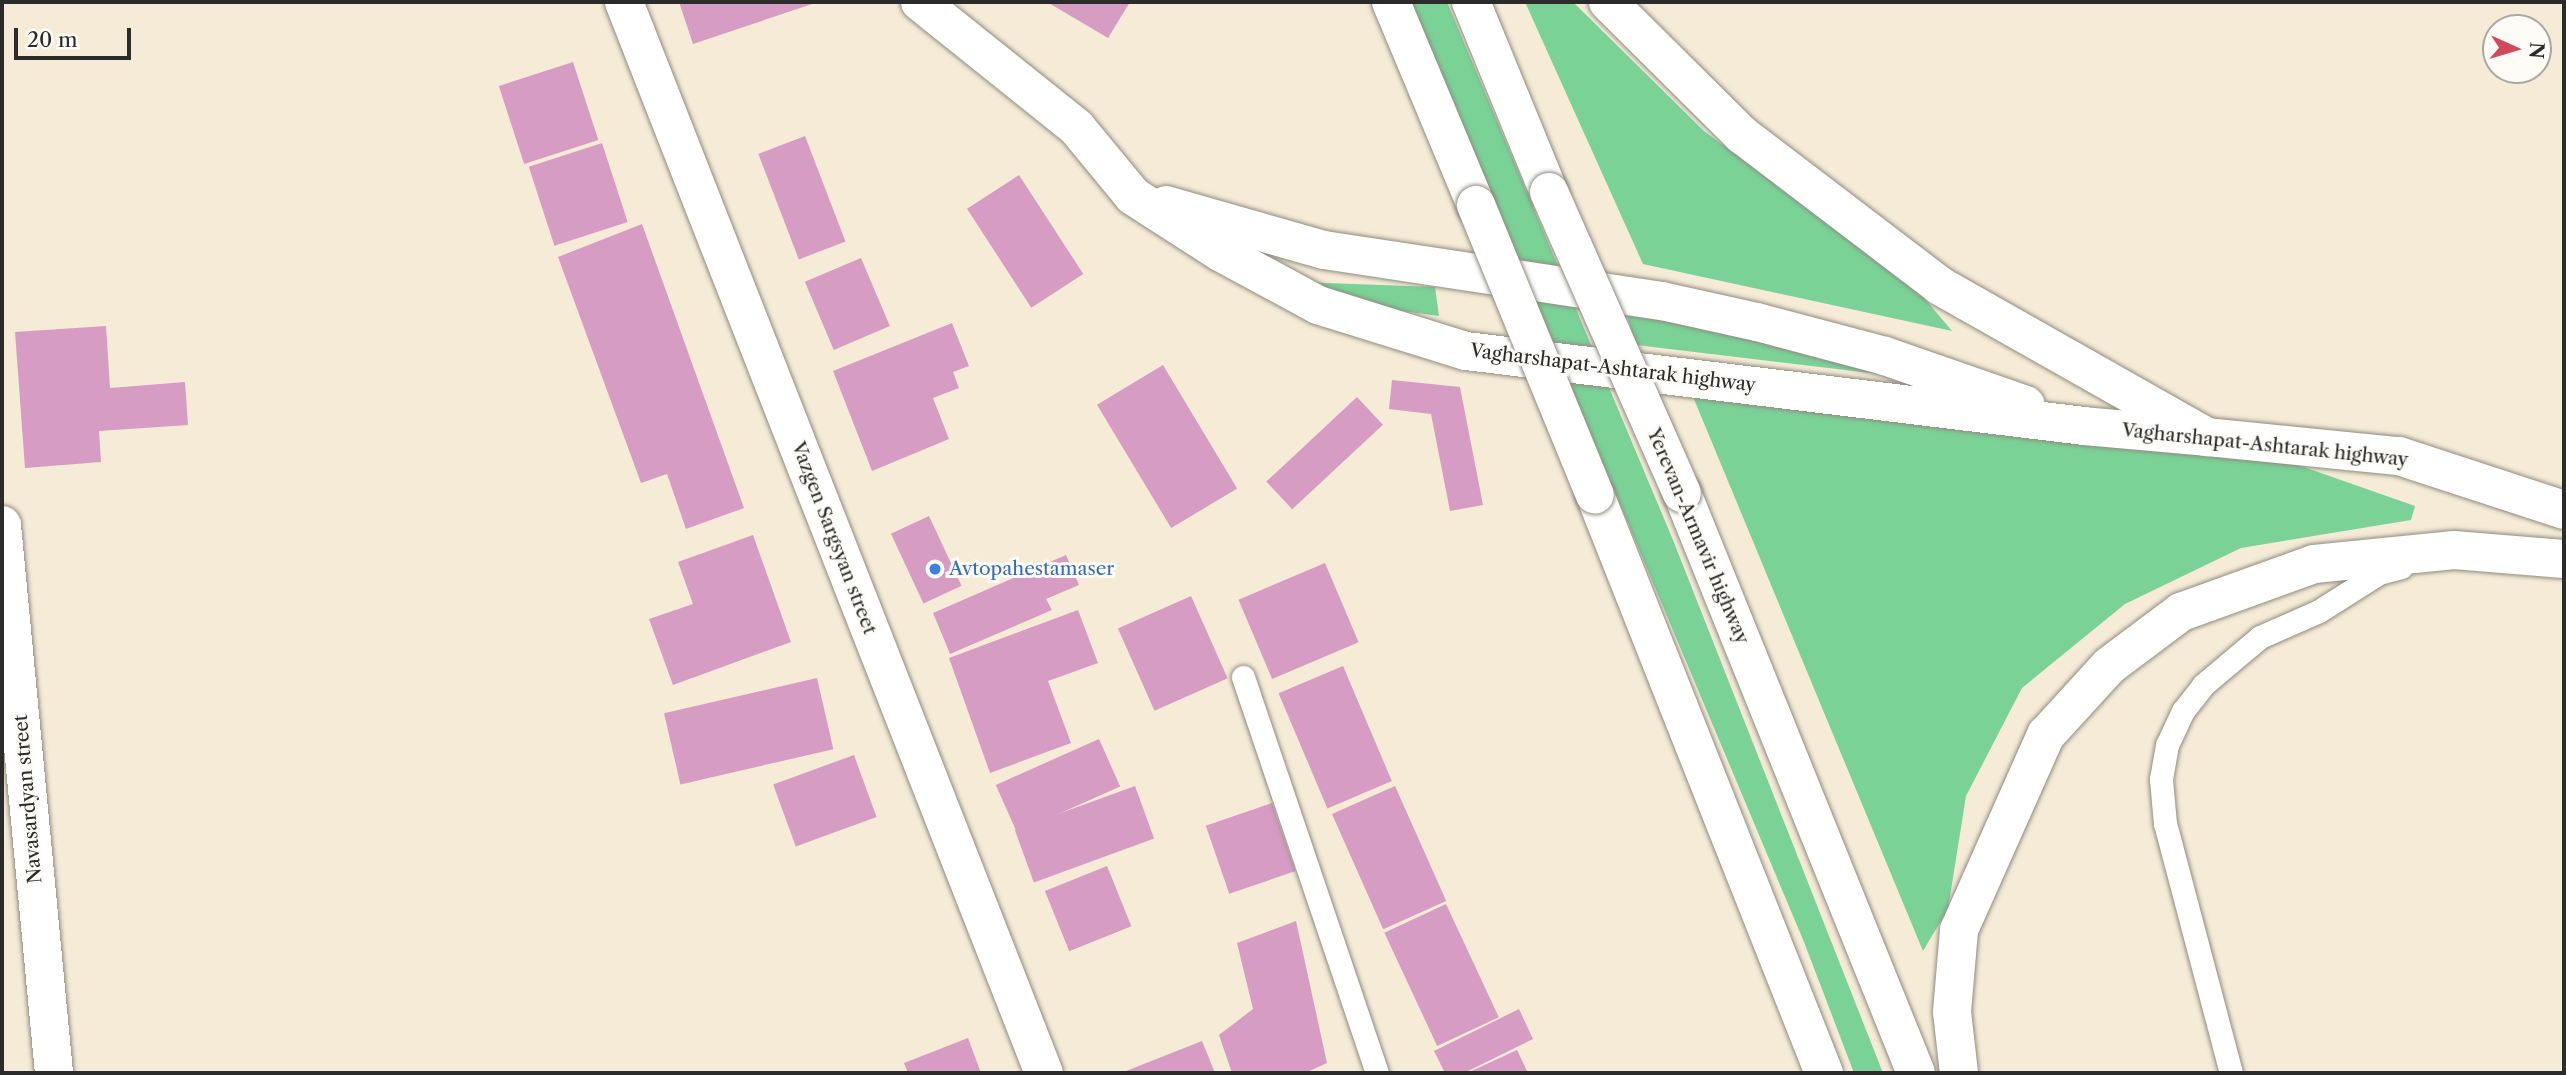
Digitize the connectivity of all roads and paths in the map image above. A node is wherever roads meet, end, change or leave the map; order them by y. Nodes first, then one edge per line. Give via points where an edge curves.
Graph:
1 (624, 2) edge
2 (920, 2) edge
3 (1391, 2) edge
4 (1471, 2) edge
5 (1608, 2) edge
6 (1133, 196) junction
7 (2084, 426) junction
8 (2207, 437) junction
9 (2564, 510) edge
10 (2, 525) edge
11 (2454, 550) junction
12 (2564, 559) edge
13 (1244, 677) dead end
14 (54, 1073) edge
15 (1044, 1073) edge
16 (1377, 1073) edge
17 (1824, 1073) edge
18 (1916, 1073) edge
19 (1959, 1073) edge
20 (2231, 1073) edge

1 - 15 main road, Vazgen Sargsyan street
2 - 6 main road, Vagharshapat-Ashtarak highway via 1077,128
3 - 17 main road, bridge via 1595,495
4 - 18 main road, Yerevan-Armavir highway, bridge via 1682,493
5 - 8 main road via 1742,135 1940,286
6 - 7 main road, Vagharshapat-Ashtarak highway via 1324,250 1662,301 1757,322 1965,382
6 - 7 main road, Vagharshapat-Ashtarak highway via 1220,252 1318,305 1466,351
7 - 8 main road, Vagharshapat-Ashtarak highway
8 - 9 main road, Vagharshapat-Ashtarak highway via 2399,456
10 - 14 main road, Navasardyan street
11 - 12 main road
11 - 19 main road via 2314,564 2181,612 2109,666 2046,734 1959,930 1952,1012
11 - 20 lane via 2379,573 2319,611 2260,637 2203,685 2183,710 2167,745 2161,779 2165,824
13 - 16 lane

